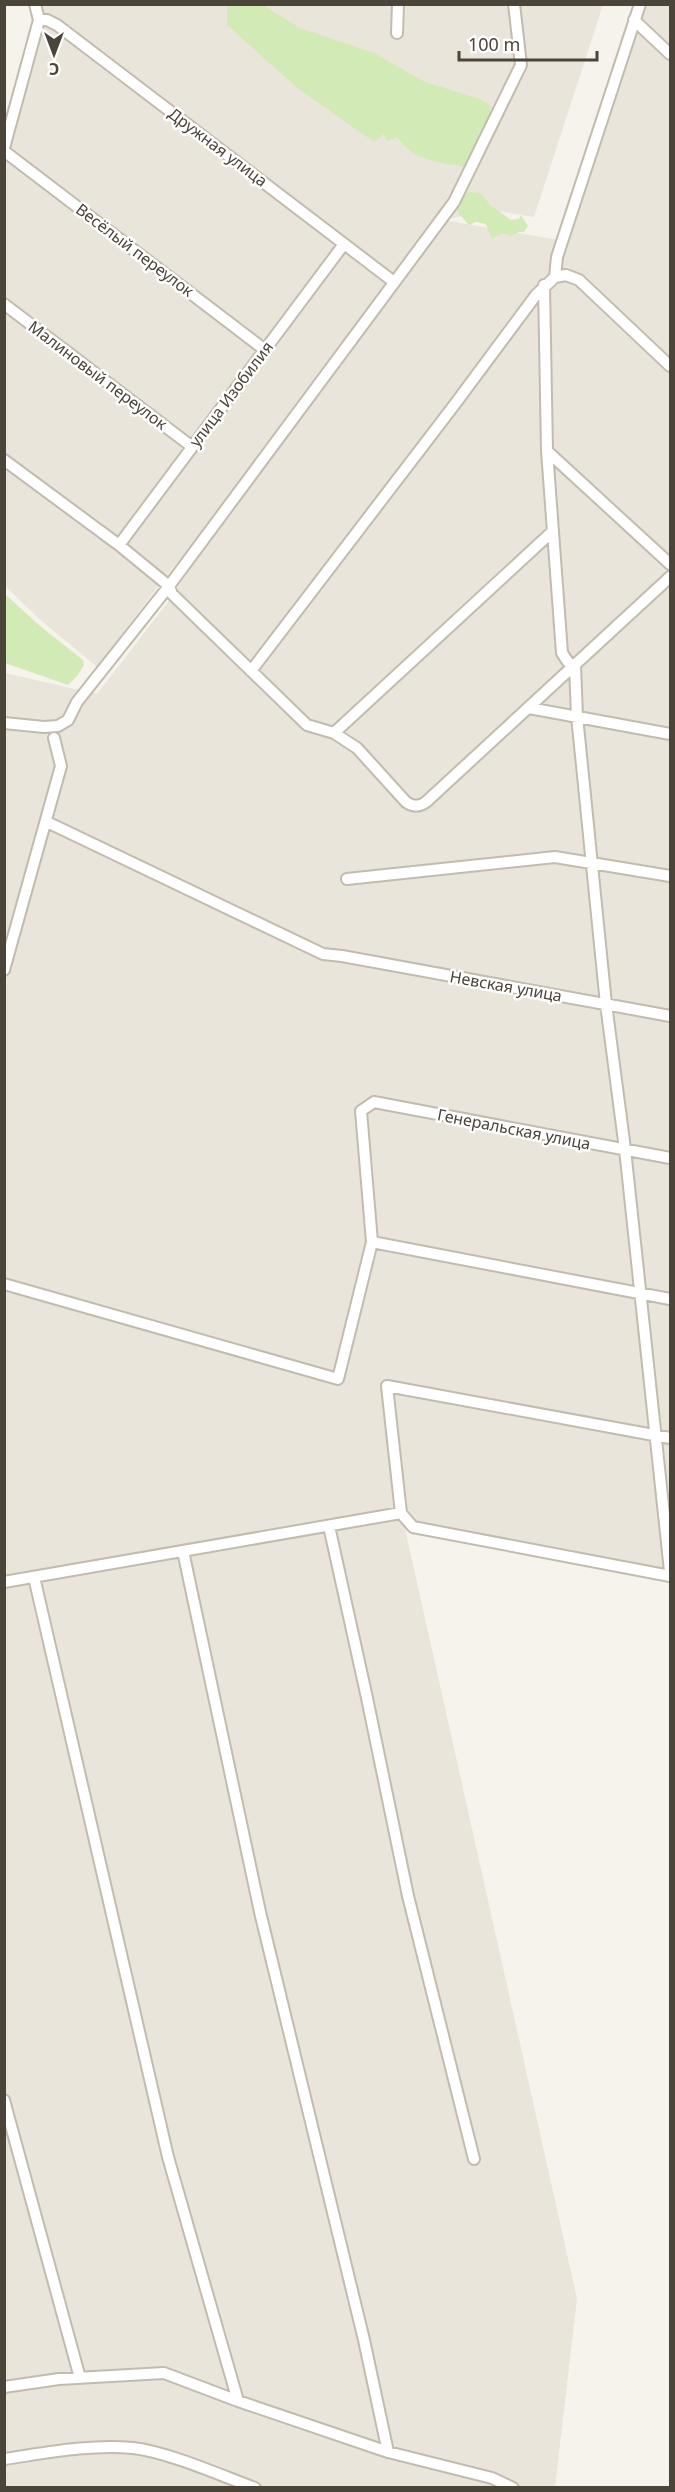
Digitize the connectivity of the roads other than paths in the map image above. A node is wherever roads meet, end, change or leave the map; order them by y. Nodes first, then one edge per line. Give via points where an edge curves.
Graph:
1 (35, 4) edge
2 (398, 4) edge
3 (514, 4) edge
4 (640, 4) edge
5 (39, 20) junction
6 (634, 20) junction
7 (397, 33) dead end
8 (670, 54) edge
9 (4, 149) edge
10 (344, 243) junction
11 (555, 277) junction
12 (394, 282) junction
13 (544, 285) junction
14 (4, 304) edge
15 (265, 350) junction
16 (670, 366) edge
17 (191, 446) junction
18 (547, 452) junction
19 (4, 460) edge
20 (553, 531) junction
21 (119, 545) junction
22 (670, 564) edge
23 (670, 577) edge
24 (169, 586) junction
25 (575, 665) junction
26 (251, 671) junction
27 (529, 708) junction
28 (577, 716) junction
29 (4, 723) edge
30 (334, 733) junction
31 (670, 734) edge
32 (54, 738) dead end
33 (47, 822) junction
34 (593, 862) junction
35 (670, 876) edge
36 (347, 879) dead end
37 (4, 970) edge
38 (606, 1004) junction
39 (670, 1016) edge
40 (625, 1149) junction
41 (670, 1158) edge
42 (372, 1242) junction
43 (4, 1284) edge
44 (640, 1294) junction
45 (670, 1299) edge
46 (655, 1435) junction
47 (670, 1438) edge
48 (401, 1513) junction
49 (329, 1526) junction
50 (183, 1551) junction
51 (670, 1571) edge
52 (670, 1576) edge
53 (34, 1577) junction
54 (4, 1582) edge
55 (4, 2100) edge
56 (474, 2159) dead end
57 (80, 2378) junction
58 (4, 2387) edge
59 (238, 2401) junction
60 (388, 2452) junction
61 (4, 2459) edge
62 (255, 2487) edge
63 (513, 2487) edge

1 - 5 street
2 - 7 street
3 - 12 street via 521,65 514,82 454,202
4 - 6 street
5 - 9 street
5 - 10 street, Дружная улица via 57,25
6 - 8 street
6 - 11 street via 557,257
9 - 15 street, Весёлый переулок
10 - 12 street, Дружная улица
10 - 15 street, улица Изобилия
11 - 13 street
11 - 16 street via 566,275 579,280
12 - 24 street
13 - 18 street
13 - 26 street
14 - 17 street, Малиновый переулок
15 - 17 street, улица Изобилия
17 - 21 street, улица Изобилия
18 - 20 street
18 - 22 street
19 - 21 street
20 - 25 street via 562,653
20 - 30 street
21 - 24 street
23 - 25 street
24 - 26 street via 172,594
24 - 29 street via 77,702 68,720 52,727
25 - 27 street
25 - 28 street
26 - 30 street via 307,725
27 - 28 street
27 - 30 street via 421,806 406,802 357,748
28 - 31 street
28 - 34 street
32 - 33 street via 61,766
33 - 37 street
33 - 38 street, Невская улица via 323,954
34 - 35 street
34 - 36 street via 555,857
34 - 38 street
38 - 39 street, Невская улица
38 - 40 street
40 - 41 street, Генеральская улица
40 - 42 street, Генеральская улица via 374,1102 361,1111
40 - 44 street
42 - 43 street via 338,1379
42 - 44 street
44 - 45 street
44 - 46 street
46 - 47 street
46 - 48 street via 387,1386
46 - 51 street
48 - 49 street
48 - 52 street via 413,1527
49 - 50 street
49 - 56 street via 408,1896
50 - 53 street
50 - 60 street via 260,1912
53 - 54 street
53 - 59 street via 168,2157
55 - 57 street
57 - 58 street
57 - 59 street via 164,2373
59 - 60 street
60 - 63 street via 492,2478
61 - 62 street via 104,2447 134,2448

